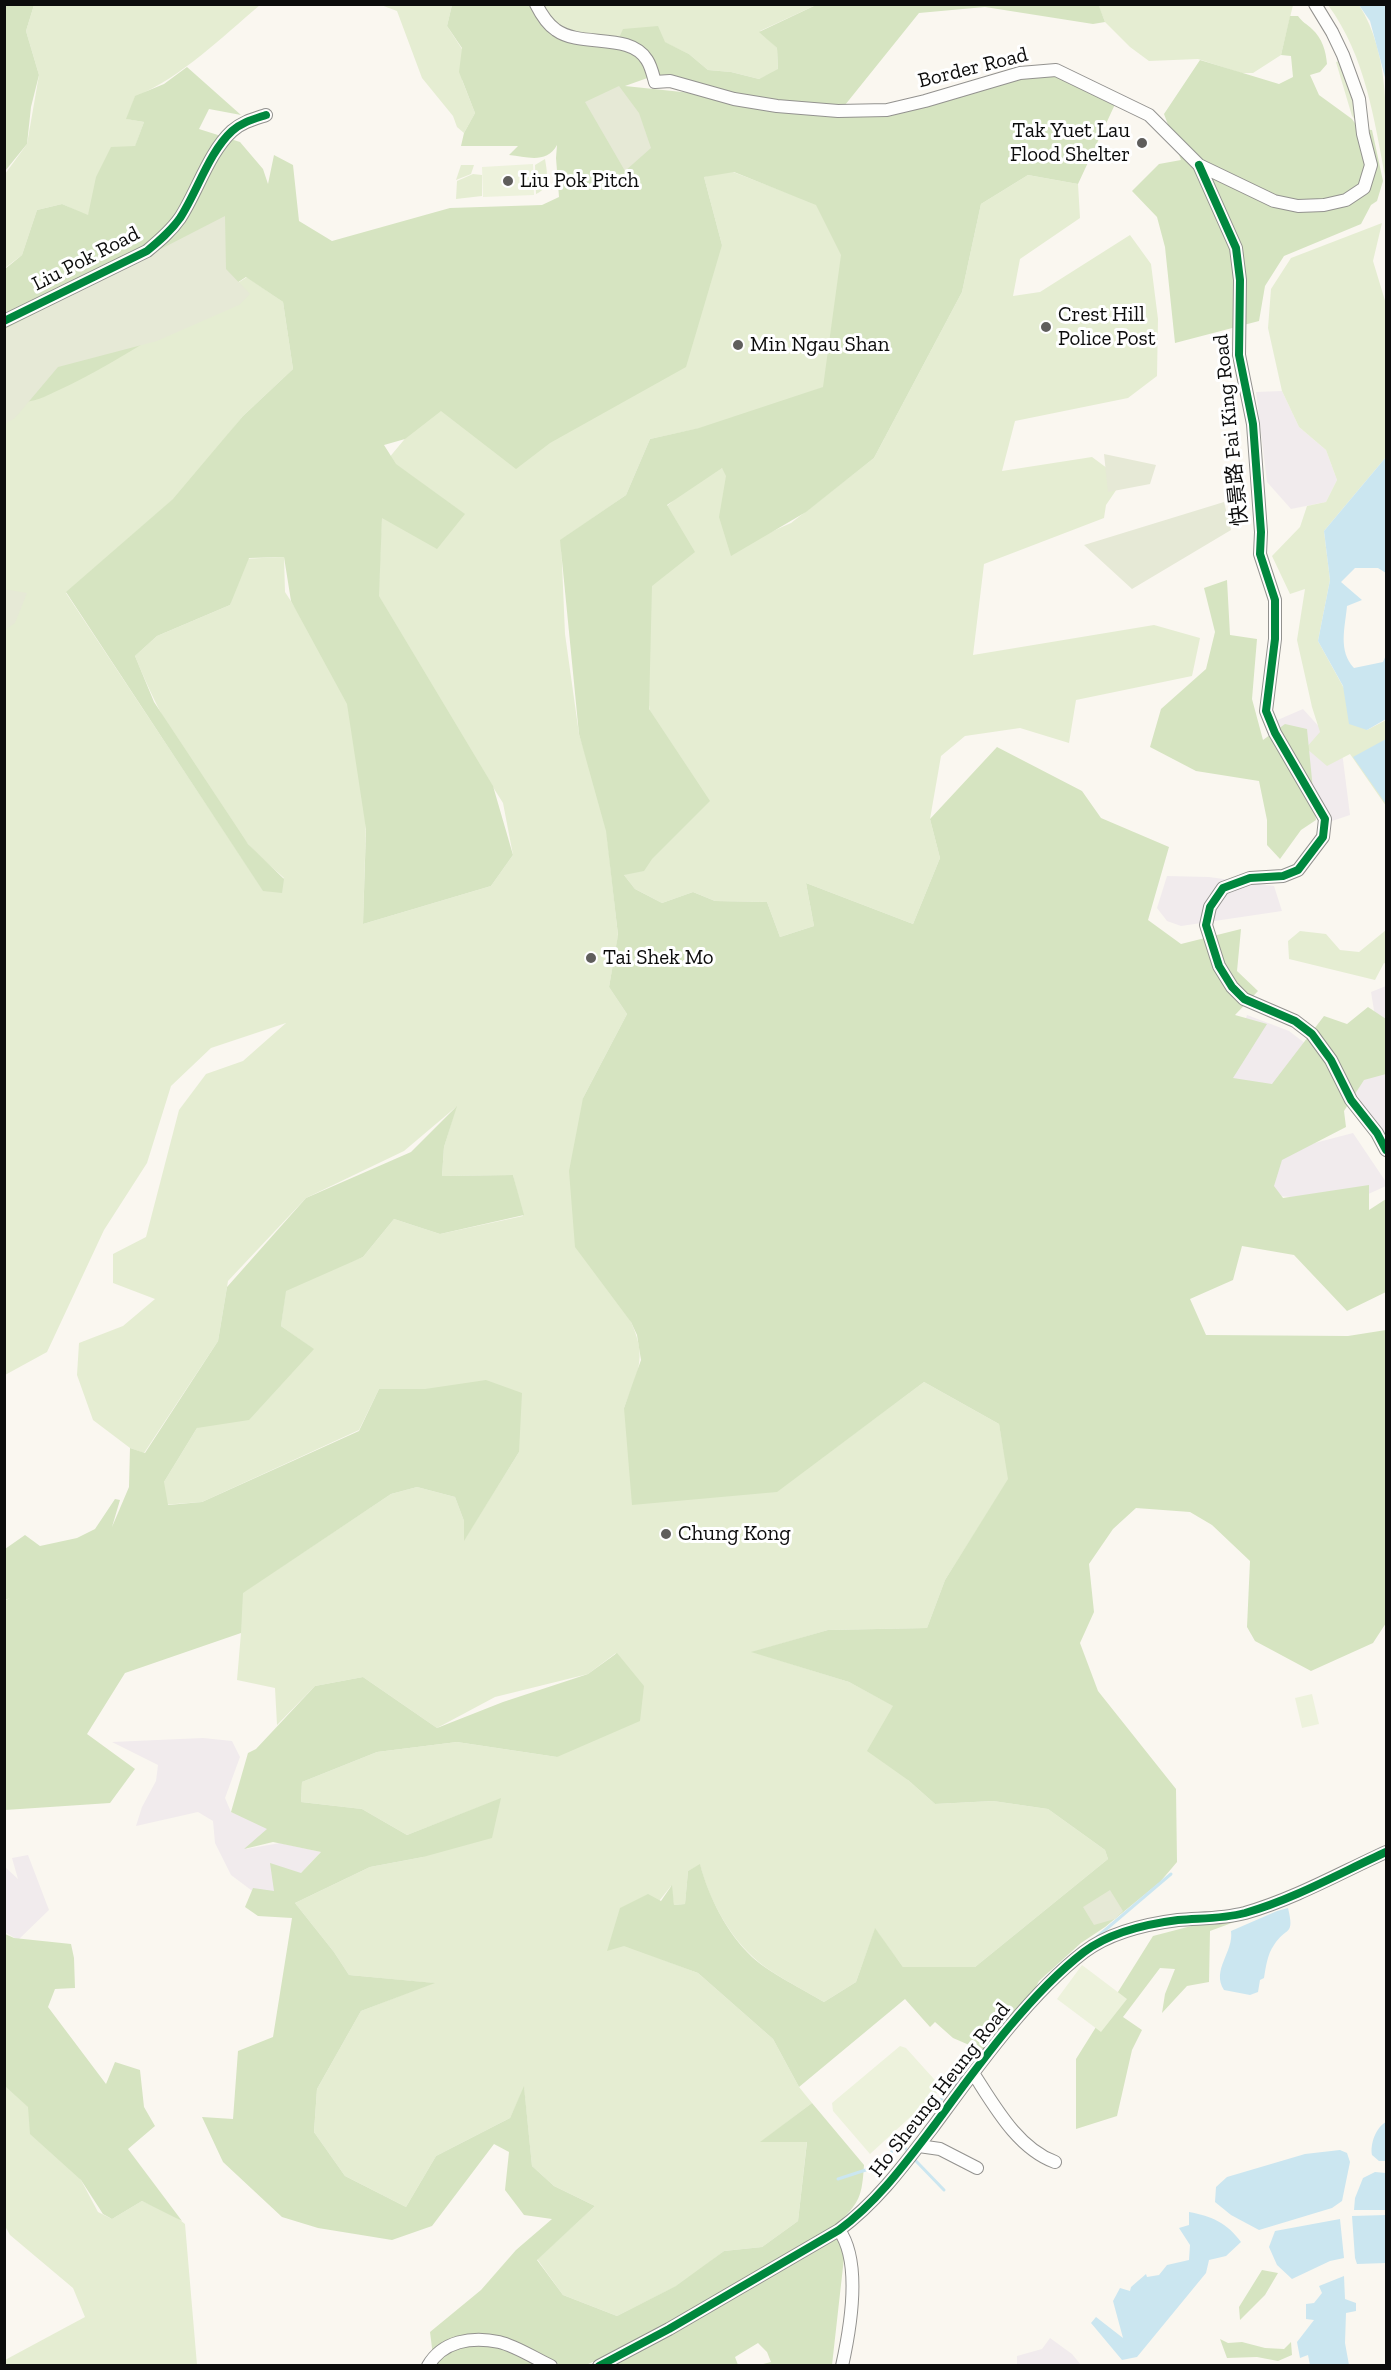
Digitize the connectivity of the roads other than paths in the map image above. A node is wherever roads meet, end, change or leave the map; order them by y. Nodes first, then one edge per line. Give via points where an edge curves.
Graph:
1 (536, 4) edge
2 (1315, 4) edge
3 (266, 116) dead end
4 (1199, 165) junction
5 (4, 321) edge
6 (1386, 1150) edge
7 (1386, 1852) edge
8 (973, 2073) junction
9 (919, 2146) junction
10 (1055, 2162) dead end
11 (977, 2168) dead end
12 (839, 2230) junction
13 (428, 2366) edge
14 (550, 2366) edge
15 (599, 2366) edge
16 (842, 2366) edge

1 - 4 street, Border Road via 552,27 564,35 620,44 640,52 648,61 655,82 670,81 777,106 887,110 1020,73 1056,70 1149,115
2 - 4 street, Border Road via 1343,55 1359,99 1371,165 1364,188 1346,200 1298,206 1274,201
3 - 5 street, Liu Pok Road via 247,121 223,141 179,219 164,237 147,250
4 - 6 street via 1236,248 1240,280 1239,355 1253,424 1260,554 1275,600 1275,639 1266,711 1325,819 1323,837 1298,870 1283,876 1250,878 1223,888 1210,907 1206,925 1219,966 1232,987 1244,999 1295,1021 1312,1034
7 - 8 street, Ho Sheung Heung Road via 1266,1906 1227,1917 1139,1928 1094,1946 1042,1992
8 - 9 street, Ho Sheung Heung Road
8 - 10 street via 1021,2140
9 - 11 street via 940,2149
9 - 12 street, Ho Sheung Heung Road via 886,2189
12 - 15 street, Ho Sheung Heung Road
12 - 16 street via 848,2250 851,2278
13 - 14 street via 433,2356 465,2339 499,2342

